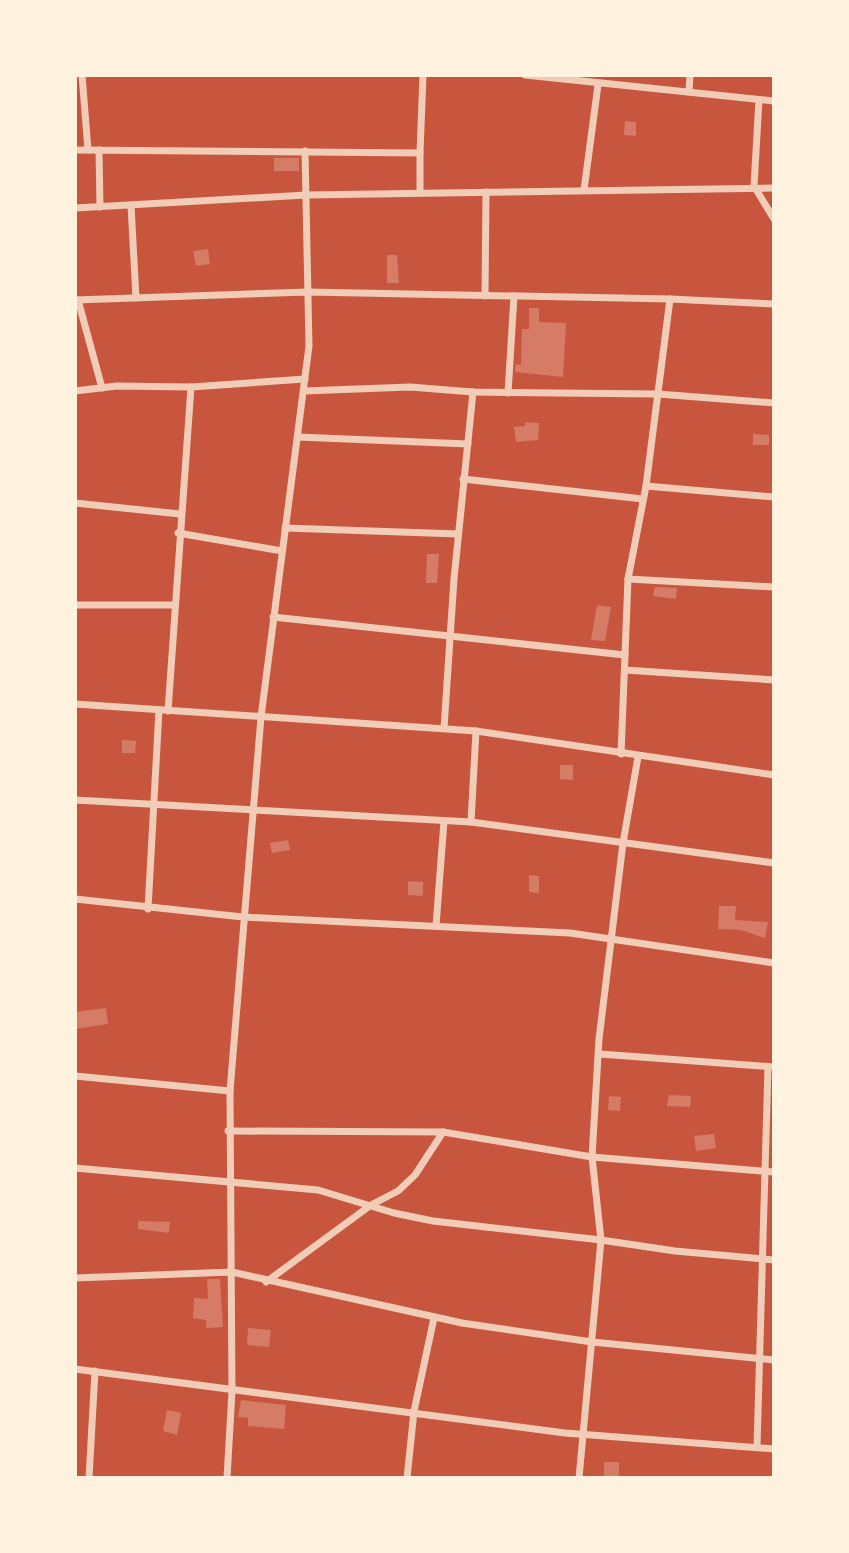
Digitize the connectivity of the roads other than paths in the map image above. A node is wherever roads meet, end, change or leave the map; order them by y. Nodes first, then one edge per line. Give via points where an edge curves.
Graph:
1 (82, 75) edge
2 (423, 75) edge
3 (525, 75) edge
4 (690, 75) edge
5 (598, 85) junction
6 (689, 92) junction
7 (758, 100) junction
8 (774, 101) edge
9 (75, 149) edge
10 (88, 150) junction
11 (99, 150) junction
12 (305, 151) junction
13 (420, 153) junction
14 (754, 187) junction
15 (774, 188) edge
16 (584, 190) junction
17 (486, 192) junction
18 (420, 193) junction
19 (306, 195) junction
20 (131, 205) junction
21 (100, 207) junction
22 (75, 208) edge
23 (774, 219) edge
24 (308, 292) junction
25 (485, 296) junction
26 (514, 296) junction
27 (136, 298) junction
28 (670, 299) junction
29 (77, 300) edge
30 (774, 304) edge
31 (305, 379) junction
32 (191, 387) junction
33 (102, 388) junction
34 (75, 391) edge
35 (304, 391) junction
36 (474, 392) junction
37 (508, 393) junction
38 (659, 394) junction
39 (774, 403) edge
40 (299, 437) junction
41 (468, 444) junction
42 (463, 479) junction
43 (646, 486) junction
44 (774, 497) edge
45 (643, 499) junction
46 (75, 503) edge
47 (180, 514) junction
48 (285, 528) junction
49 (178, 533) junction
50 (458, 534) junction
51 (282, 551) junction
52 (628, 579) junction
53 (774, 587) edge
54 (75, 605) edge
55 (174, 605) junction
56 (273, 617) junction
57 (450, 635) junction
58 (625, 655) junction
59 (625, 670) junction
60 (774, 680) edge
61 (75, 704) edge
62 (159, 710) junction
63 (168, 711) junction
64 (261, 717) junction
65 (444, 728) junction
66 (476, 731) junction
67 (621, 754) junction
68 (638, 757) junction
69 (774, 775) edge
70 (75, 800) edge
71 (155, 803) junction
72 (251, 810) junction
73 (444, 821) junction
74 (471, 822) junction
75 (623, 844) junction
76 (774, 863) edge
77 (75, 899) edge
78 (148, 909) junction
79 (243, 918) junction
80 (436, 926) junction
81 (612, 937) junction
82 (774, 963) edge
83 (600, 1054) junction
84 (771, 1067) edge
85 (75, 1076) edge
86 (230, 1091) junction
87 (228, 1131) junction
88 (443, 1132) junction
89 (592, 1157) junction
90 (75, 1168) edge
91 (769, 1172) edge
92 (230, 1181) junction
93 (372, 1205) junction
94 (601, 1240) junction
95 (764, 1259) junction
96 (774, 1260) edge
97 (232, 1272) junction
98 (75, 1278) edge
99 (266, 1282) junction
100 (434, 1318) junction
101 (592, 1342) junction
102 (762, 1359) junction
103 (774, 1360) edge
104 (75, 1369) edge
105 (95, 1371) junction
106 (232, 1391) junction
107 (414, 1411) junction
108 (582, 1434) junction
109 (757, 1447) junction
110 (774, 1449) edge
111 (89, 1478) edge
112 (227, 1478) edge
113 (408, 1478) edge
114 (579, 1478) edge

1 - 10 street
2 - 13 street
3 - 5 street
4 - 6 street
5 - 6 street
5 - 16 street
6 - 7 street
7 - 8 street
7 - 14 street
9 - 10 street
10 - 11 street
11 - 12 street
11 - 21 street
12 - 13 street
12 - 19 street
13 - 18 street
14 - 15 street
14 - 16 street
14 - 23 street
16 - 17 street
17 - 18 street
17 - 25 street
18 - 19 street
19 - 20 street
19 - 24 street
20 - 21 street
20 - 27 street
21 - 22 street
24 - 25 street
24 - 27 street
24 - 31 street
25 - 26 street
26 - 28 street
26 - 37 street
27 - 29 street
28 - 30 street
28 - 38 street
29 - 33 street
31 - 32 street
31 - 35 street
32 - 33 street
32 - 47 street
33 - 34 street
35 - 36 street via 411,387
35 - 40 street
36 - 37 street
36 - 41 street
37 - 38 street
38 - 39 street
38 - 43 street
40 - 41 street
40 - 48 street
41 - 42 street
42 - 45 street
42 - 50 street
43 - 44 street
43 - 45 street
45 - 52 street
46 - 47 street
47 - 49 street
48 - 50 street
48 - 51 street
49 - 51 street
49 - 55 street
50 - 57 street
51 - 56 street
52 - 53 street
52 - 58 street
54 - 55 street
55 - 63 street
56 - 57 street
56 - 64 street
57 - 58 street
57 - 65 street
58 - 59 street
59 - 60 street
59 - 67 street
61 - 62 street
62 - 63 street
62 - 71 street
63 - 64 street
64 - 65 street
64 - 72 street
65 - 66 street
66 - 67 street
66 - 74 street
67 - 68 street
68 - 69 street
68 - 75 street
70 - 71 street
71 - 72 street
71 - 78 street
72 - 73 street
72 - 79 street
73 - 74 street
73 - 80 street
74 - 75 street
75 - 76 street
75 - 81 street
77 - 78 street
78 - 79 street
79 - 80 street
79 - 86 street
80 - 81 street
81 - 82 street
81 - 83 street
83 - 84 street
83 - 89 street
84 - 91 street
85 - 86 street
86 - 87 street
87 - 88 street
87 - 92 street
88 - 89 street
88 - 93 street via 415,1175
89 - 91 street
89 - 94 street
90 - 92 street
91 - 95 street
92 - 93 street via 318,1190
92 - 97 street
93 - 94 street via 433,1221
93 - 99 street
94 - 95 street
94 - 101 street
95 - 96 street
95 - 102 street
97 - 98 street
97 - 99 street
97 - 106 street
99 - 100 street
100 - 101 street
100 - 107 street
101 - 102 street
101 - 108 street
102 - 103 street
102 - 109 street
104 - 105 street
105 - 106 street
105 - 111 street
106 - 107 street
106 - 112 street
107 - 108 street
107 - 113 street
108 - 109 street
108 - 114 street
109 - 110 street

